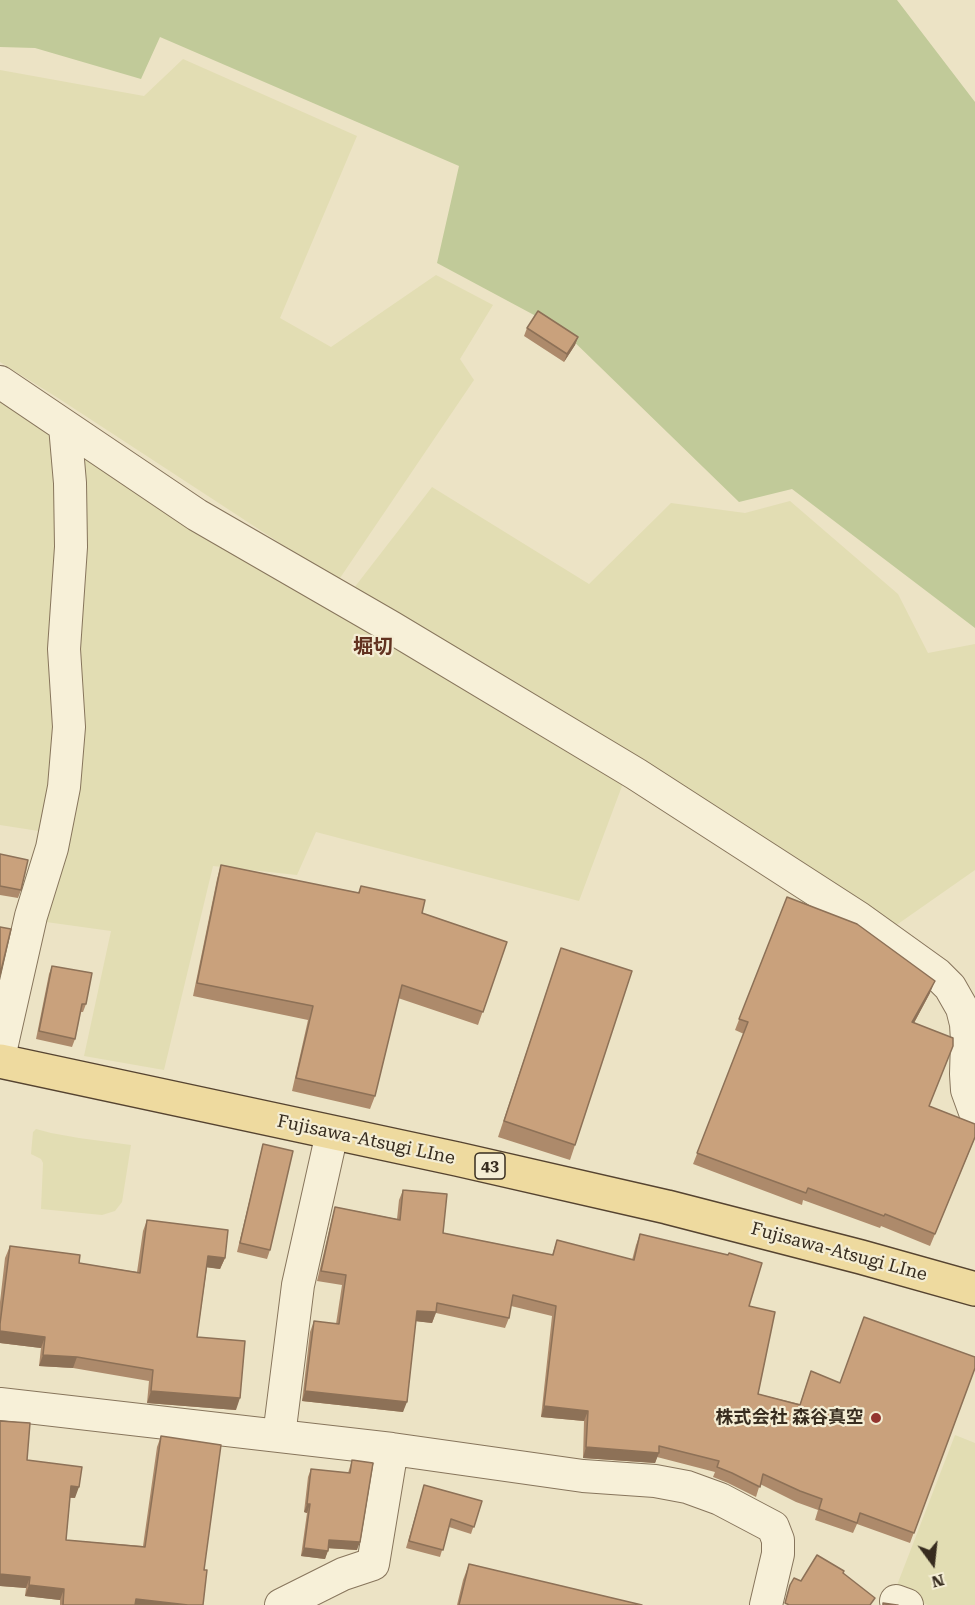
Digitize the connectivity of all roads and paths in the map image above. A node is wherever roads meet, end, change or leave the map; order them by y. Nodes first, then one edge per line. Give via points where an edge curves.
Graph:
1 (0, 382) edge
2 (65, 426) junction
3 (0, 1053) edge
4 (0, 1061) edge
5 (975, 1112) edge
6 (332, 1133) junction
7 (975, 1289) edge
8 (0, 1404) edge
9 (279, 1436) junction
10 (392, 1449) junction
11 (281, 1605) edge
12 (766, 1605) edge

1 - 2 street
2 - 3 street via 70,547 64,649 69,727 64,787
2 - 5 street via 197,515 636,774 859,918 937,974 962,1008 967,1090
4 - 6 main road, Fujisawa-Atsugi LIne / 43
6 - 7 main road, Fujisawa-Atsugi LIne / 43 via 667,1207
6 - 9 street via 297,1285
8 - 9 street
9 - 10 street
10 - 11 street via 373,1564 343,1574
10 - 12 street via 583,1476 655,1481 720,1499 773,1527 778,1554

